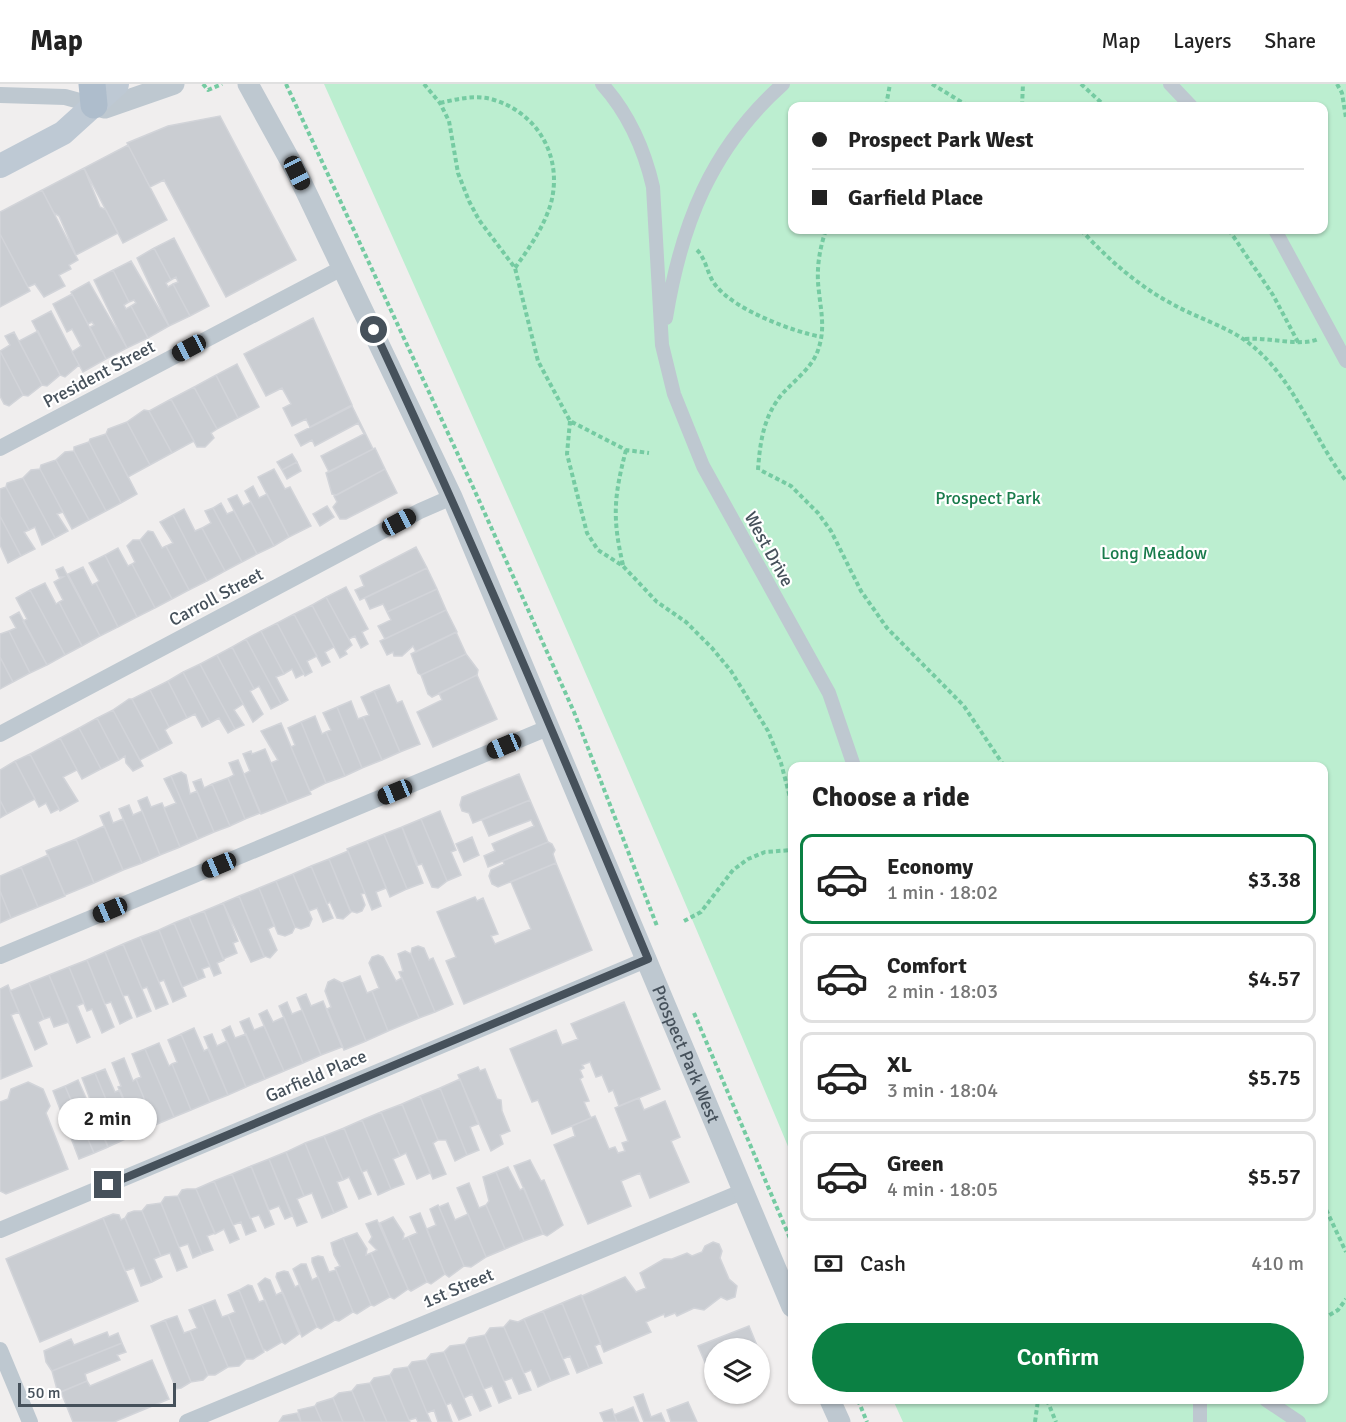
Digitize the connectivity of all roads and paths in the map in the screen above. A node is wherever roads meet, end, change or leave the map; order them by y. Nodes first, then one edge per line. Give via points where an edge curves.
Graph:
1 (117, 84) edge
2 (174, 84) edge
3 (203, 84) edge
4 (222, 84) edge
5 (248, 84) edge
6 (602, 84) edge
7 (783, 84) edge
8 (890, 84) edge
9 (932, 84) edge
10 (1023, 84) edge
11 (1081, 84) edge
12 (1170, 84) edge
13 (1337, 84) edge
14 (427, 85) edge
15 (0, 94) edge
16 (93, 94) edge
17 (887, 102) edge
18 (961, 102) edge
19 (1022, 102) edge
20 (1101, 102) edge
21 (1187, 102) edge
22 (440, 103) junction
23 (1346, 118) edge
24 (0, 166) edge
25 (824, 234) edge
26 (1085, 234) edge
27 (1232, 234) edge
28 (1277, 234) edge
29 (696, 249) dead end
30 (344, 267) junction
31 (515, 268) junction
32 (822, 337) junction
33 (1245, 339) junction
34 (1309, 343) dead end
35 (1299, 344) junction
36 (662, 345) junction
37 (1346, 361) edge
38 (570, 421) junction
39 (0, 448) edge
40 (626, 450) junction
41 (649, 453) dead end
42 (1346, 481) edge
43 (452, 497) junction
44 (623, 566) junction
45 (550, 728) junction
46 (0, 734) edge
47 (853, 762) edge
48 (1001, 762) edge
49 (788, 790) edge
50 (788, 850) edge
51 (684, 921) dead end
52 (0, 956) edge
53 (648, 959) junction
54 (744, 1191) junction
55 (1328, 1214) edge
56 (0, 1230) edge
57 (1346, 1252) edge
58 (788, 1297) edge
59 (1346, 1299) edge
60 (1328, 1316) edge
61 (0, 1350) edge
62 (831, 1404) edge
63 (860, 1404) edge
64 (1037, 1404) edge
65 (1049, 1404) edge
66 (1200, 1404) edge
67 (1272, 1404) edge
68 (837, 1421) edge
69 (30, 1422) edge
70 (187, 1422) edge
71 (867, 1422) edge
72 (1035, 1422) edge
73 (1056, 1422) edge
74 (1200, 1422) edge
75 (1299, 1422) edge

1 - 16 main road
2 - 16 street via 105,108
3 - 4 path via 208,90
5 - 30 street, Prospect Park West
6 - 36 street, West Drive via 625,113 649,167
7 - 36 street, West Drive via 735,136 707,178 670,292
8 - 17 path
9 - 18 path
10 - 19 path
11 - 20 path
12 - 21 street
13 - 23 path
14 - 22 path
15 - 16 street
16 - 24 main road via 63,133
22 - 31 path via 449,121 462,187 479,220
22 - 31 path via 466,97 490,99 513,109 548,143 555,170 551,201 544,222
25 - 32 path via 818,276
26 - 33 path via 1106,257 1150,291
27 - 35 path via 1273,295
28 - 37 street
29 - 32 path via 703,256 715,286 726,296 800,333
30 - 39 street, President Street
30 - 43 street, Prospect Park West
31 - 38 path via 538,361
32 - 48 path via 811,364 781,396 766,420 760,470 791,486 818,513 861,591 887,628 964,706
33 - 35 path via 1280,339
33 - 42 path via 1284,378
34 - 35 path
36 - 47 street, West Drive via 674,394 703,466 828,693
38 - 40 path
38 - 44 path via 567,454 587,533 598,550
40 - 41 path
40 - 44 path via 615,489 614,527
43 - 45 street, Prospect Park West
43 - 46 street, Carroll Street
44 - 49 path via 657,602 686,622 731,671 768,731
45 - 52 street
45 - 53 street, Prospect Park West
50 - 51 path via 765,852 748,859 733,870 701,912
53 - 54 street, Prospect Park West
53 - 56 street, Garfield Place
54 - 58 street, Prospect Park West
54 - 70 street, 1st Street
55 - 57 path
59 - 60 path
61 - 69 street
62 - 68 street
63 - 71 path
64 - 72 path
65 - 73 path
66 - 74 street
67 - 75 street

